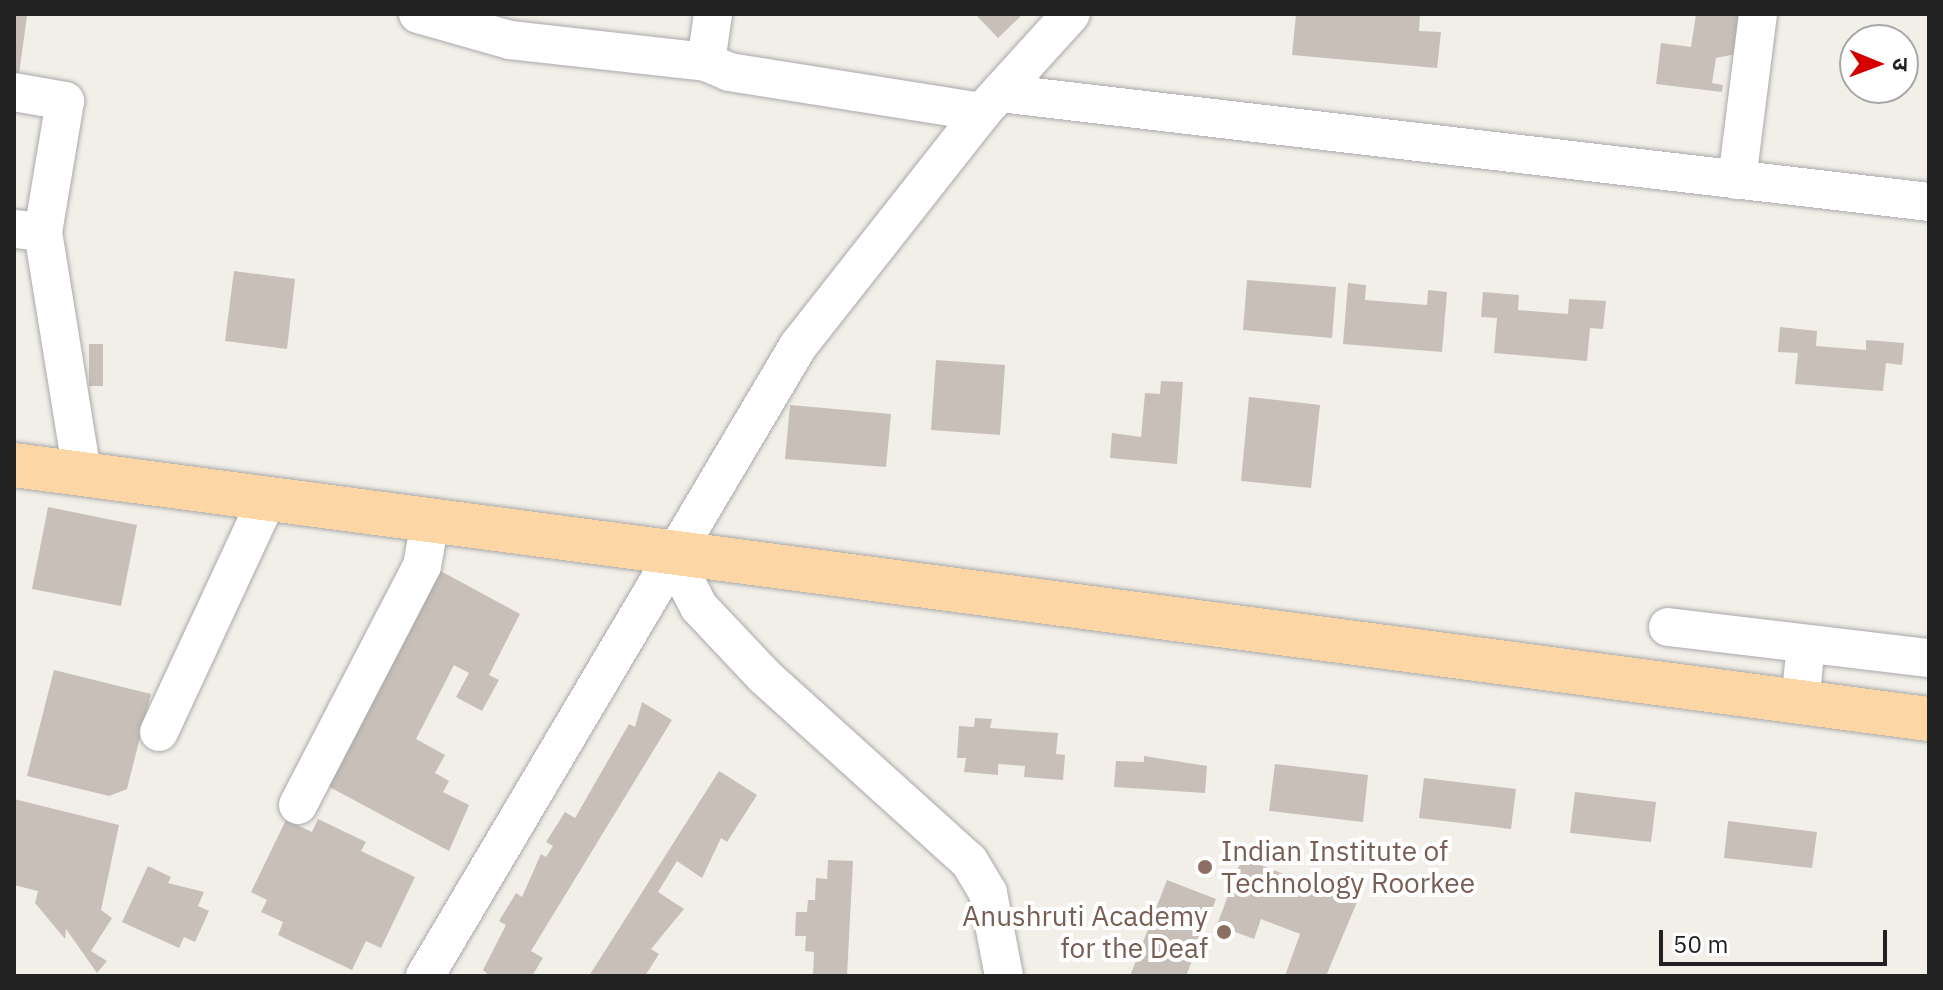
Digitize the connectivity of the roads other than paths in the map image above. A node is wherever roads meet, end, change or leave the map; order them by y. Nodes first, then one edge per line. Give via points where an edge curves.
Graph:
1 (418, 14) edge
2 (713, 14) edge
3 (1071, 14) edge
4 (1758, 14) edge
5 (706, 62) junction
6 (14, 92) edge
7 (991, 103) junction
8 (1737, 180) junction
9 (1929, 202) edge
10 (28, 231) edge
11 (14, 465) edge
12 (82, 474) junction
13 (267, 499) junction
14 (430, 522) junction
15 (672, 555) junction
16 (1668, 627) dead end
17 (1806, 644) junction
18 (1929, 658) edge
19 (1800, 703) junction
20 (1929, 719) edge
21 (159, 732) dead end
22 (298, 805) dead end
23 (425, 976) edge
24 (1004, 976) edge

1 - 5 street via 510,40
2 - 5 street
3 - 7 street
4 - 8 street
5 - 7 street via 729,72
6 - 10 street via 65,101
7 - 8 street
7 - 15 street via 798,346
8 - 9 street
10 - 12 street
11 - 12 main road
12 - 13 main road
13 - 14 main road
13 - 21 street
14 - 15 main road
14 - 22 street via 422,566
15 - 19 main road
15 - 23 street
15 - 24 street via 699,607 811,724 969,861 988,893
16 - 17 street
17 - 18 street
17 - 19 street
19 - 20 main road

